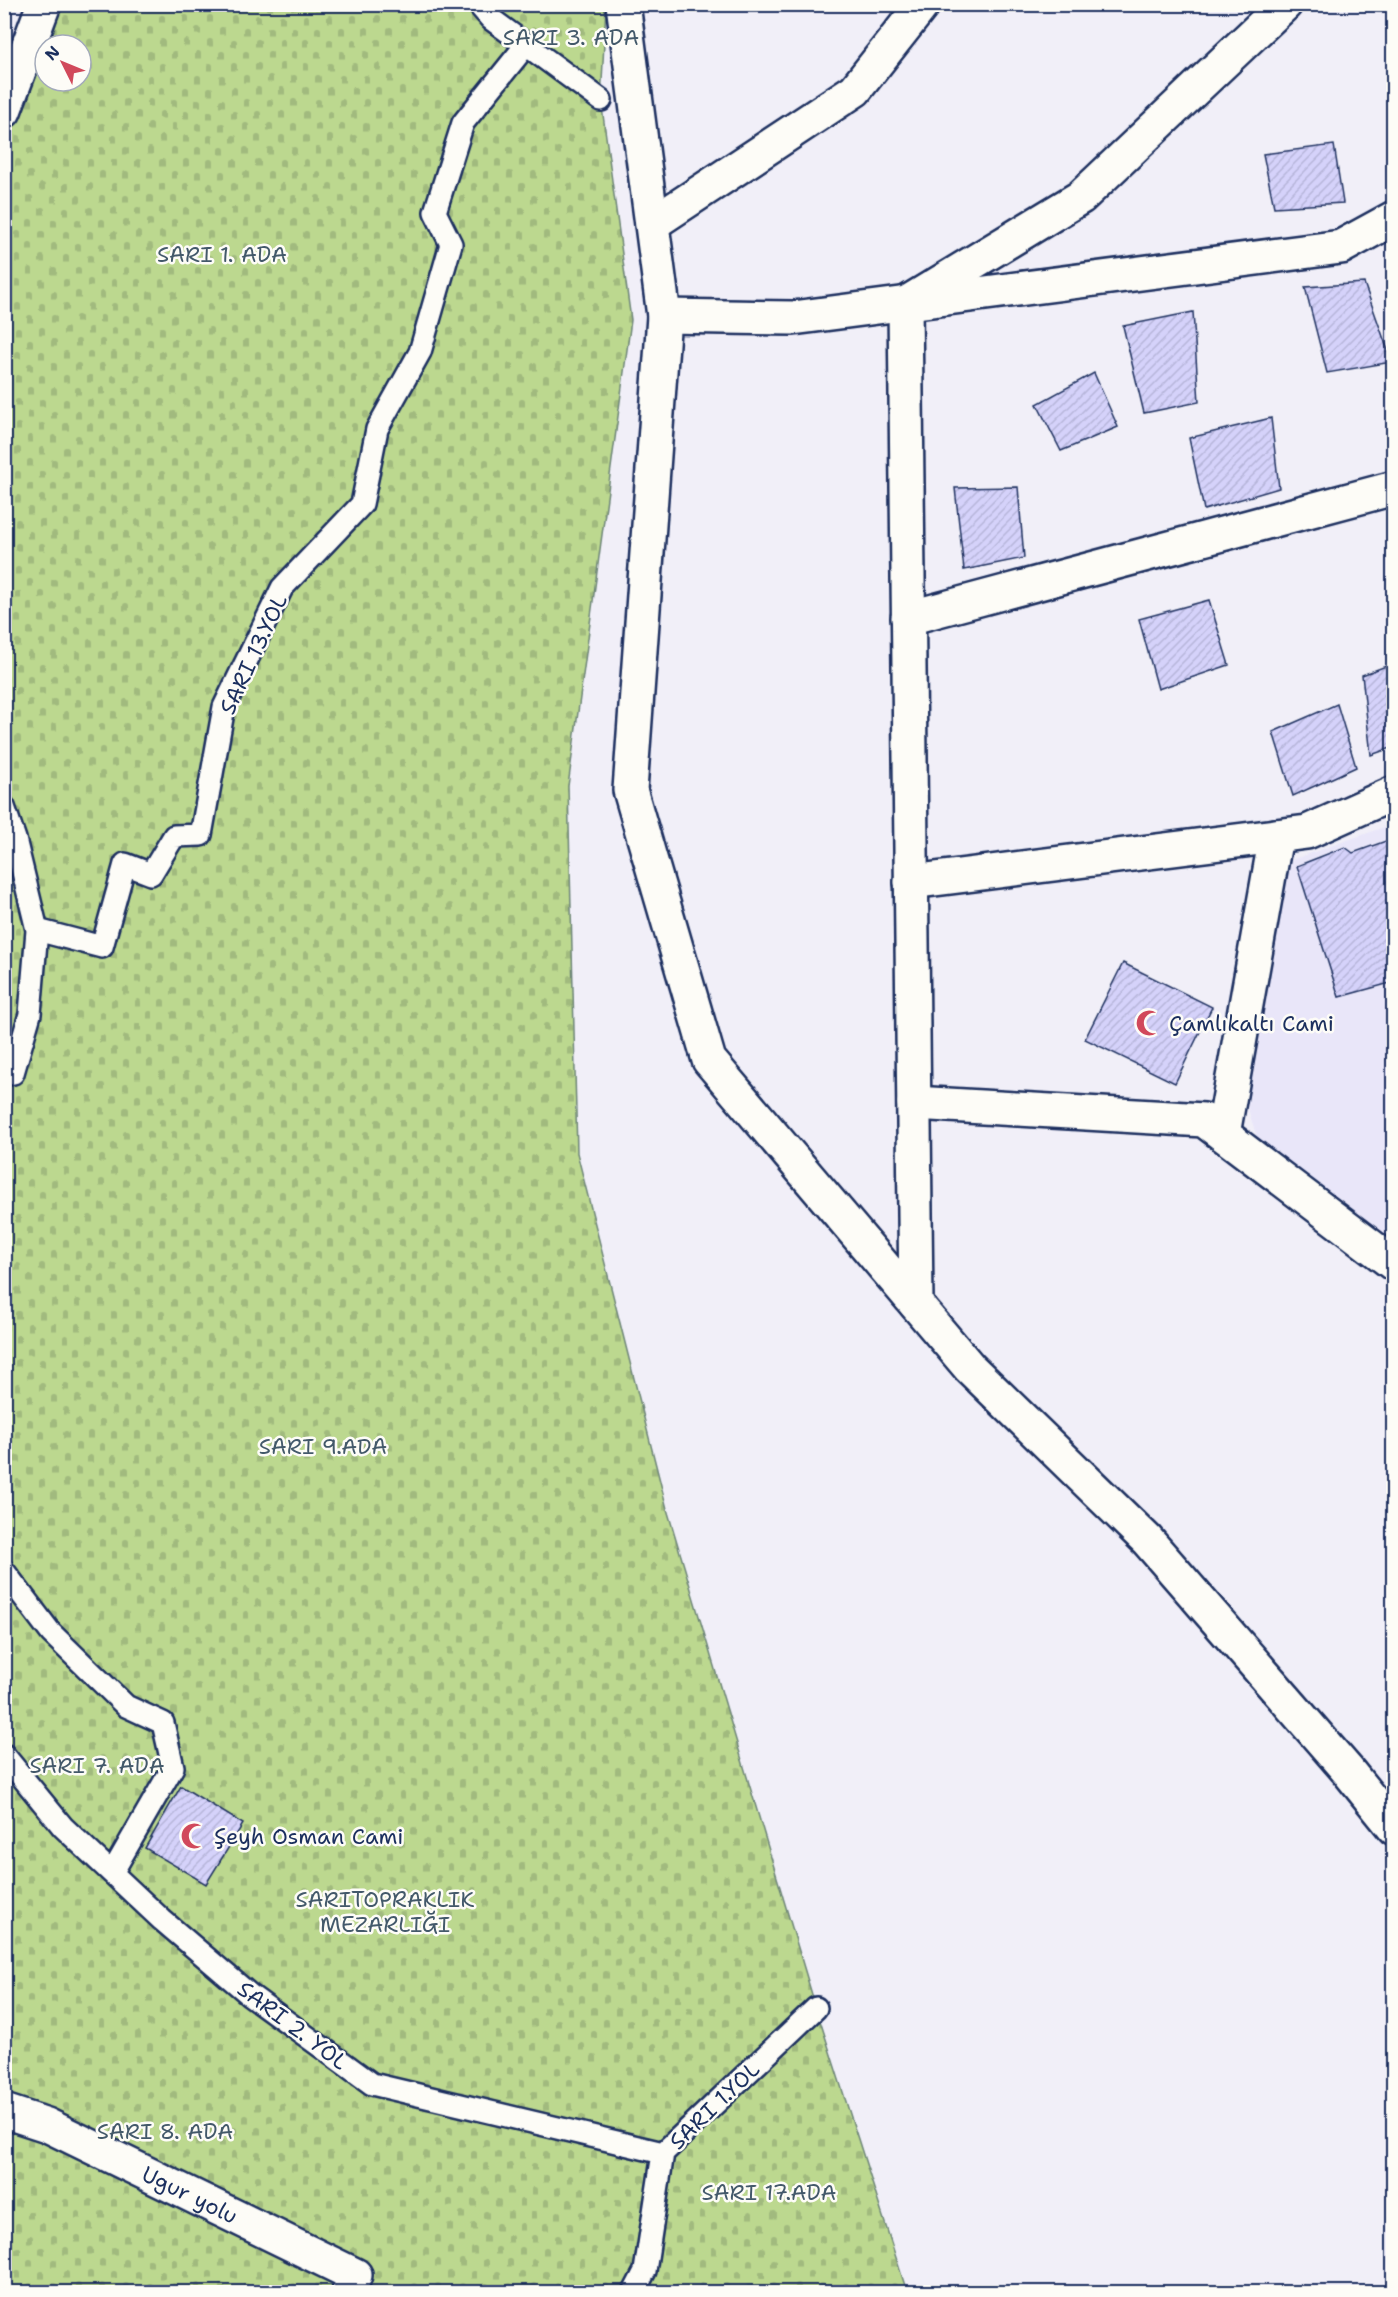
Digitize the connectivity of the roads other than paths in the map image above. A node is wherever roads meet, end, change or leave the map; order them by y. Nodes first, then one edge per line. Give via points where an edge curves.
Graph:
1 (44, 4) edge
2 (478, 4) edge
3 (623, 4) edge
4 (923, 4) edge
5 (1285, 4) edge
6 (526, 45) junction
7 (600, 100) dead end
8 (4, 111) edge
9 (652, 224) junction
10 (1390, 227) edge
11 (905, 304) junction
12 (664, 316) junction
13 (1394, 488) edge
14 (908, 618) junction
15 (1394, 793) edge
16 (4, 807) edge
17 (1276, 836) junction
18 (13, 864) edge
19 (911, 882) junction
20 (37, 930) junction
21 (4, 1075) edge
22 (914, 1103) junction
23 (1223, 1134) junction
24 (1394, 1264) edge
25 (916, 1304) junction
26 (4, 1571) edge
27 (4, 1755) edge
28 (1394, 1828) edge
29 (112, 1873) junction
30 (816, 2008) dead end
31 (4, 2111) edge
32 (663, 2153) junction
33 (349, 2292) edge
34 (634, 2292) edge

1 - 8 street
2 - 6 lane
3 - 9 street
4 - 9 street via 855,90
5 - 11 street via 1081,197
6 - 7 lane
6 - 20 lane, SARI 13.YOL via 463,123 435,212 451,244 420,352 377,429 362,504 282,588 224,707 201,835 174,836 151,874 125,864 102,947
9 - 12 street
10 - 11 street via 1341,247
11 - 12 street via 793,318
11 - 14 street
12 - 25 street via 630,790 709,1060
13 - 14 street
14 - 19 street
15 - 17 street via 1306,832
16 - 18 lane
17 - 19 street
17 - 23 street
18 - 20 lane
19 - 22 street
20 - 21 lane via 30,1014 13,1073
22 - 23 street via 1204,1120
22 - 25 street
23 - 24 street
25 - 28 street via 969,1368 1147,1540
26 - 29 lane via 51,1632 126,1706 163,1722 173,1767
27 - 29 lane, SARI 2. YOL via 63,1827
29 - 32 lane, SARI 2. YOL via 250,1995 372,2084
30 - 32 lane, SARI 1.YOL
31 - 33 street, Ugur yolu via 47,2125 355,2274
32 - 34 lane, SARI 1.YOL via 645,2271

